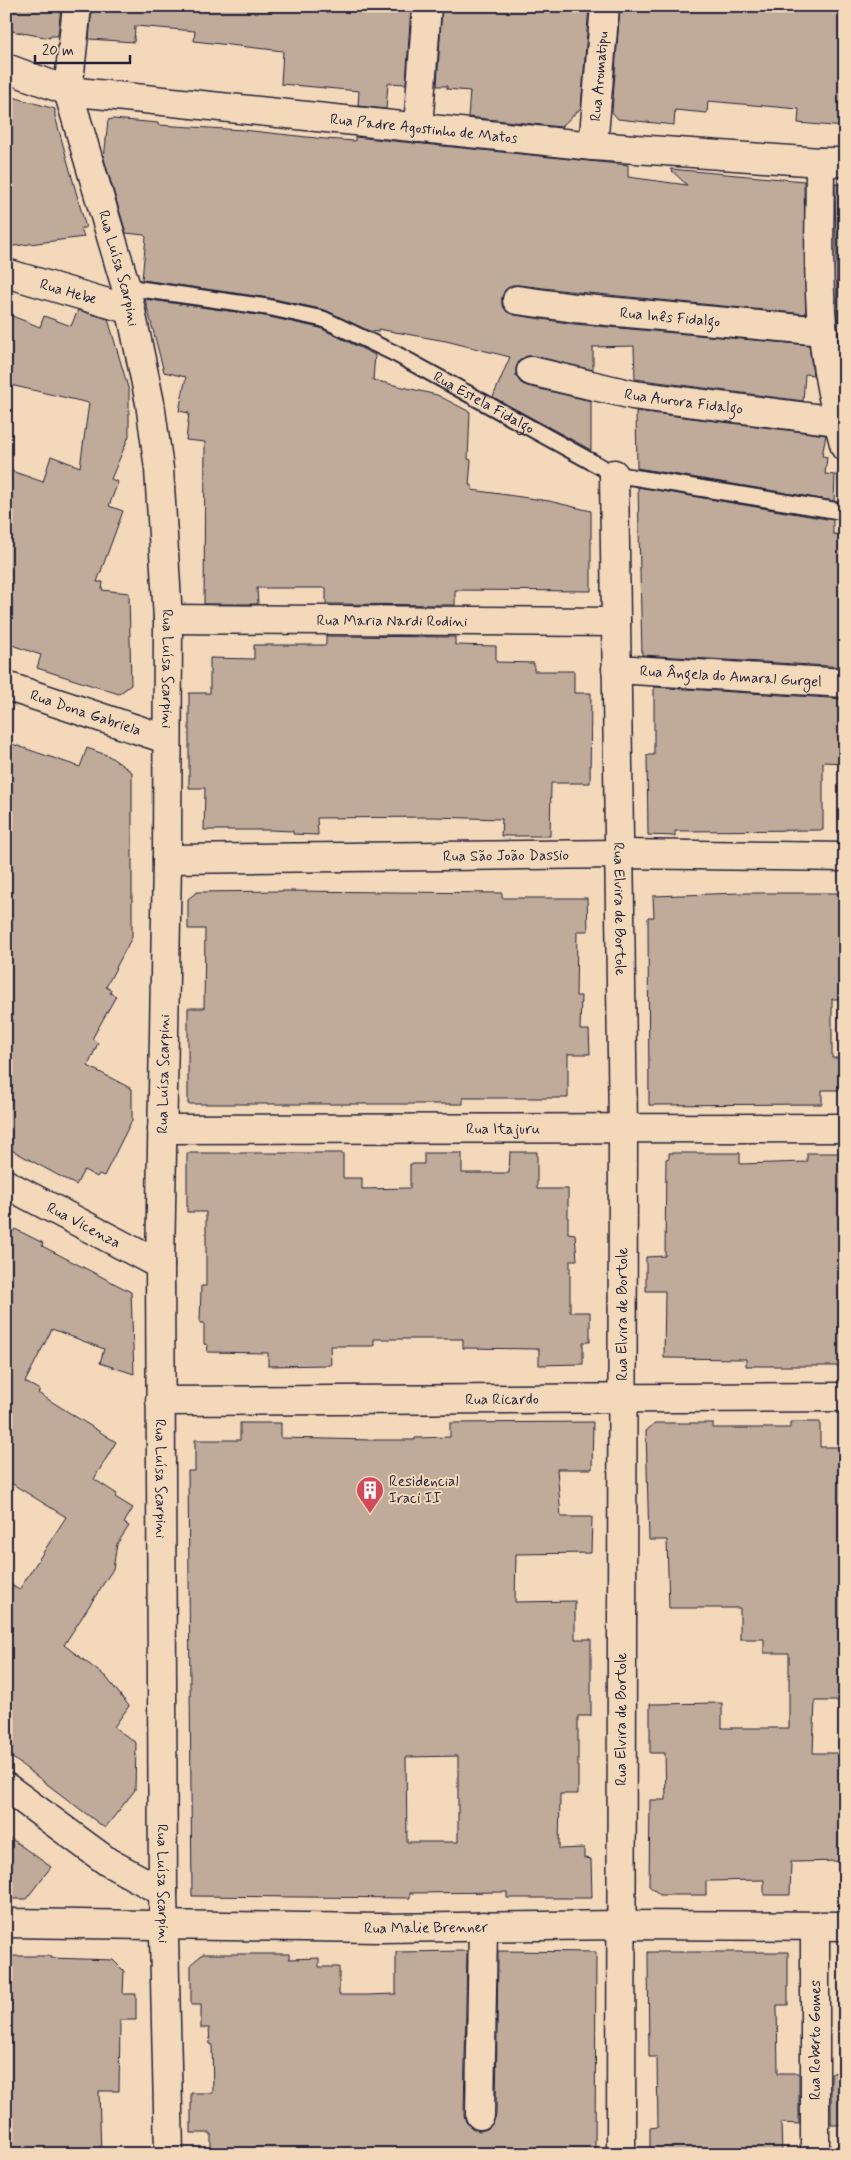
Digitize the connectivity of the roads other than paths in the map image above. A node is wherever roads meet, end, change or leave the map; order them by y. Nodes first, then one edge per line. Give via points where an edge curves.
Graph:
1 (77, 6) edge
2 (427, 6) edge
3 (605, 6) edge
4 (6, 68) edge
5 (68, 91) junction
6 (418, 128) junction
7 (593, 146) junction
8 (832, 162) edge
9 (6, 273) edge
10 (128, 298) junction
11 (518, 300) dead end
12 (823, 331) junction
13 (531, 371) dead end
14 (838, 421) junction
15 (845, 447) edge
16 (614, 474) junction
17 (845, 512) edge
18 (168, 619) junction
19 (616, 622) junction
20 (616, 669) junction
21 (845, 683) edge
22 (6, 686) edge
23 (166, 739) junction
24 (620, 854) junction
25 (845, 857) edge
26 (167, 859) junction
27 (845, 1128) edge
28 (162, 1129) junction
29 (623, 1129) junction
30 (6, 1184) edge
31 (160, 1265) junction
32 (845, 1397) edge
33 (621, 1398) junction
34 (160, 1400) junction
35 (6, 1787) edge
36 (162, 1892) junction
37 (6, 1923) edge
38 (164, 1924) junction
39 (622, 1925) junction
40 (483, 1926) junction
41 (816, 1926) junction
42 (845, 1926) edge
43 (480, 2115) dead end
44 (169, 2154) edge
45 (621, 2154) edge
46 (814, 2154) edge

1 - 5 street, Rua Luísa Scarpini
2 - 6 street
3 - 7 street, Rua Aromatipu
4 - 5 street, Rua Padre Agostinho de Matos
5 - 6 street, Rua Padre Agostinho de Matos
5 - 10 street, Rua Luísa Scarpini
6 - 7 street, Rua Padre Agostinho de Matos
7 - 8 street, Rua Padre Agostinho de Matos
8 - 12 street via 820,292
9 - 10 street, Rua Hebe
10 - 16 lane, Rua Estela Fidalgo via 267,307 323,319 396,354
10 - 18 street, Rua Luísa Scarpini via 150,402 159,469
11 - 12 street, Rua Inês Fidalgo
12 - 14 street
13 - 14 street, Rua Aurora Fidalgo via 633,395
14 - 15 street
16 - 17 lane, Rua Estela Fidalgo
16 - 19 street, Rua Elvira de Bortole
18 - 19 street, Rua Maria Nardi Rodini
18 - 23 street, Rua Luísa Scarpini
19 - 20 street, Rua Elvira de Bortole
20 - 21 street, Rua Ângela do Amaral Gurgel
20 - 24 street, Rua Elvira de Bortole
22 - 23 street, Rua Dona Gabriela
23 - 26 street, Rua Luísa Scarpini
24 - 25 street, Rua São João Dassio
24 - 26 street, Rua São João Dassio
24 - 29 street, Rua Elvira de Bortole
26 - 28 street, Rua Luísa Scarpini
27 - 29 street, Rua Itajuru
28 - 29 street, Rua Itajuru
28 - 31 street, Rua Luísa Scarpini
29 - 33 street, Rua Elvira de Bortole
30 - 31 street, Rua Vicenza
31 - 34 street, Rua Luísa Scarpini
32 - 33 street, Rua Ricardo
33 - 34 street, Rua Ricardo
33 - 39 street, Rua Elvira de Bortole
34 - 36 street, Rua Luísa Scarpini
35 - 36 street via 108,1862
36 - 38 street, Rua Luísa Scarpini
37 - 38 street, Rua Malie Brenner
38 - 40 street, Rua Malie Brenner via 380,1928
38 - 44 street, Rua Luísa Scarpini
39 - 40 street, Rua Malie Brenner
39 - 41 street, Rua Malie Brenner
39 - 45 street, Rua Elvira de Bortole
40 - 43 street
41 - 42 street, Rua Malie Brenner
41 - 46 street, Rua Roberto Gomes

